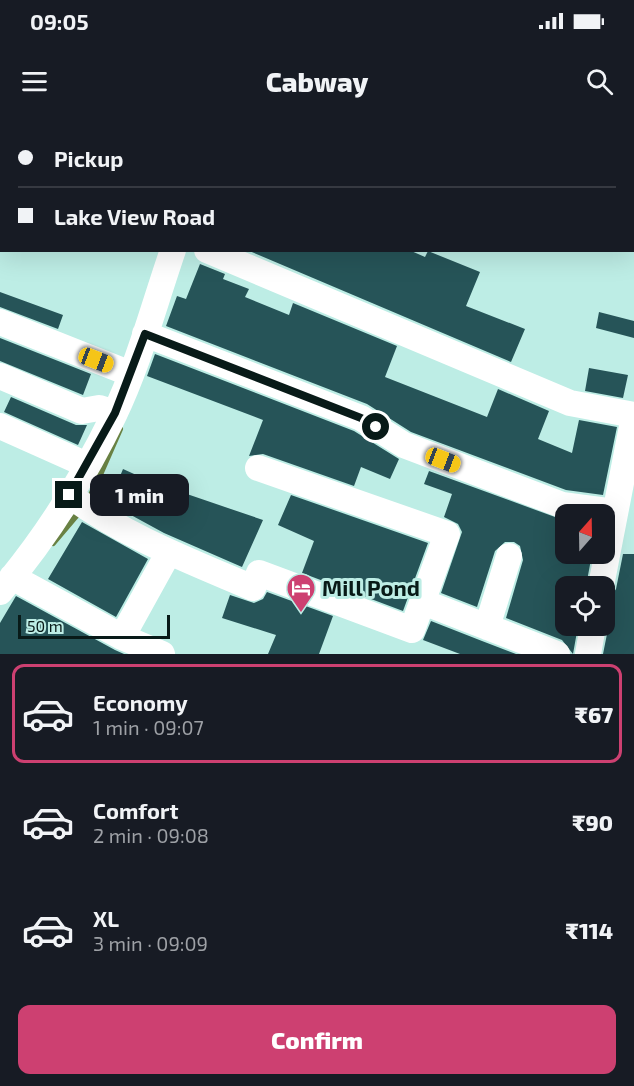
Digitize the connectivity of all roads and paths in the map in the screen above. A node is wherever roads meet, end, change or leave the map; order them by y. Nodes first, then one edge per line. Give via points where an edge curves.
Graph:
1 (171, 252) edge
2 (212, 252) edge
3 (0, 322) edge
4 (145, 334) junction
5 (123, 370) junction
6 (0, 376) edge
7 (107, 411) junction
8 (634, 416) edge
9 (0, 426) edge
10 (87, 465) junction
11 (258, 468) dead end
12 (78, 502) junction
13 (559, 504) edge
14 (615, 512) edge
15 (169, 552) junction
16 (509, 556) dead end
17 (6, 585) edge
18 (423, 602) junction
19 (487, 627) junction
20 (591, 636) edge
21 (122, 637) junction
22 (162, 654) edge
23 (557, 654) edge
24 (588, 654) edge

1 - 4 street
2 - 8 street via 570,403
3 - 5 street
4 - 5 street
4 - 13 street via 361,418 414,449
5 - 7 street
6 - 7 street via 82,411
7 - 10 street
8 - 14 street
9 - 10 street
10 - 12 street
11 - 18 street via 447,534
12 - 15 street
12 - 17 street
15 - 18 street via 253,588 259,573 412,630
15 - 21 street
16 - 19 street
17 - 21 street
18 - 19 street
19 - 23 street
20 - 24 street
21 - 22 street

